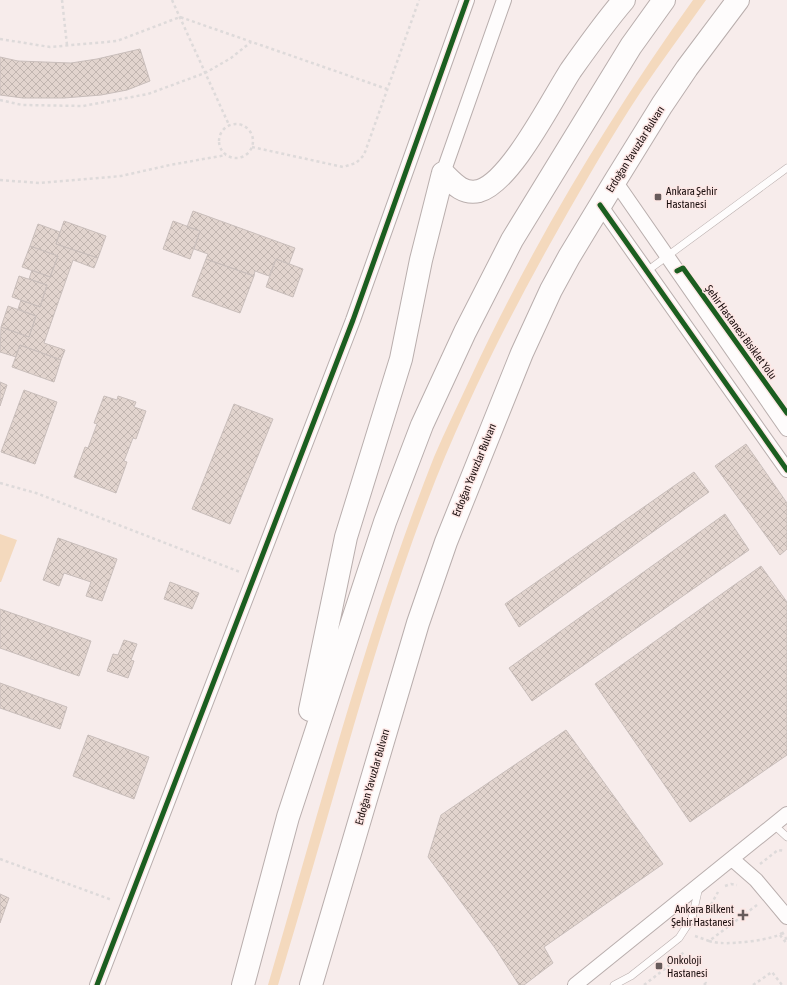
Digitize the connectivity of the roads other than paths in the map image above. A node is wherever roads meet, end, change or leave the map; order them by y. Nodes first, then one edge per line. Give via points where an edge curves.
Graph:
1 (468, 0) edge
2 (504, 0) edge
3 (624, 0) edge
4 (664, 0) edge
5 (738, 0) edge
6 (787, 168) edge
7 (443, 172) junction
8 (615, 181) junction
9 (600, 205) junction
10 (667, 257) junction
11 (647, 271) junction
12 (787, 429) edge
13 (787, 470) edge
14 (787, 814) edge
15 (288, 817) junction
16 (774, 825) junction
17 (787, 837) edge
18 (732, 859) junction
19 (700, 885) junction
20 (787, 917) edge
21 (97, 985) edge
22 (243, 985) edge
23 (311, 985) edge
24 (575, 985) edge
25 (614, 985) edge

1 - 21 street via 353,320
2 - 7 street
3 - 7 main road via 571,70 525,145 492,185 478,191 466,192 457,187
4 - 15 main road via 631,46 512,240 465,332 422,425 385,522
5 - 8 main road, Erdoğan Yavuzlar Bulvarı via 687,68
6 - 10 lane
7 - 15 main road via 421,260 401,359 346,537
8 - 9 main road, Erdoğan Yavuzlar Bulvarı
8 - 10 street
9 - 11 street
9 - 23 main road, Erdoğan Yavuzlar Bulvarı via 569,257 522,353 446,542 403,670
10 - 11 lane
10 - 12 street
11 - 13 street
14 - 16 street
15 - 22 main road
16 - 17 lane
16 - 18 street
18 - 19 street
18 - 20 street via 756,880
19 - 24 street
19 - 25 lane via 692,918 679,938 631,976

